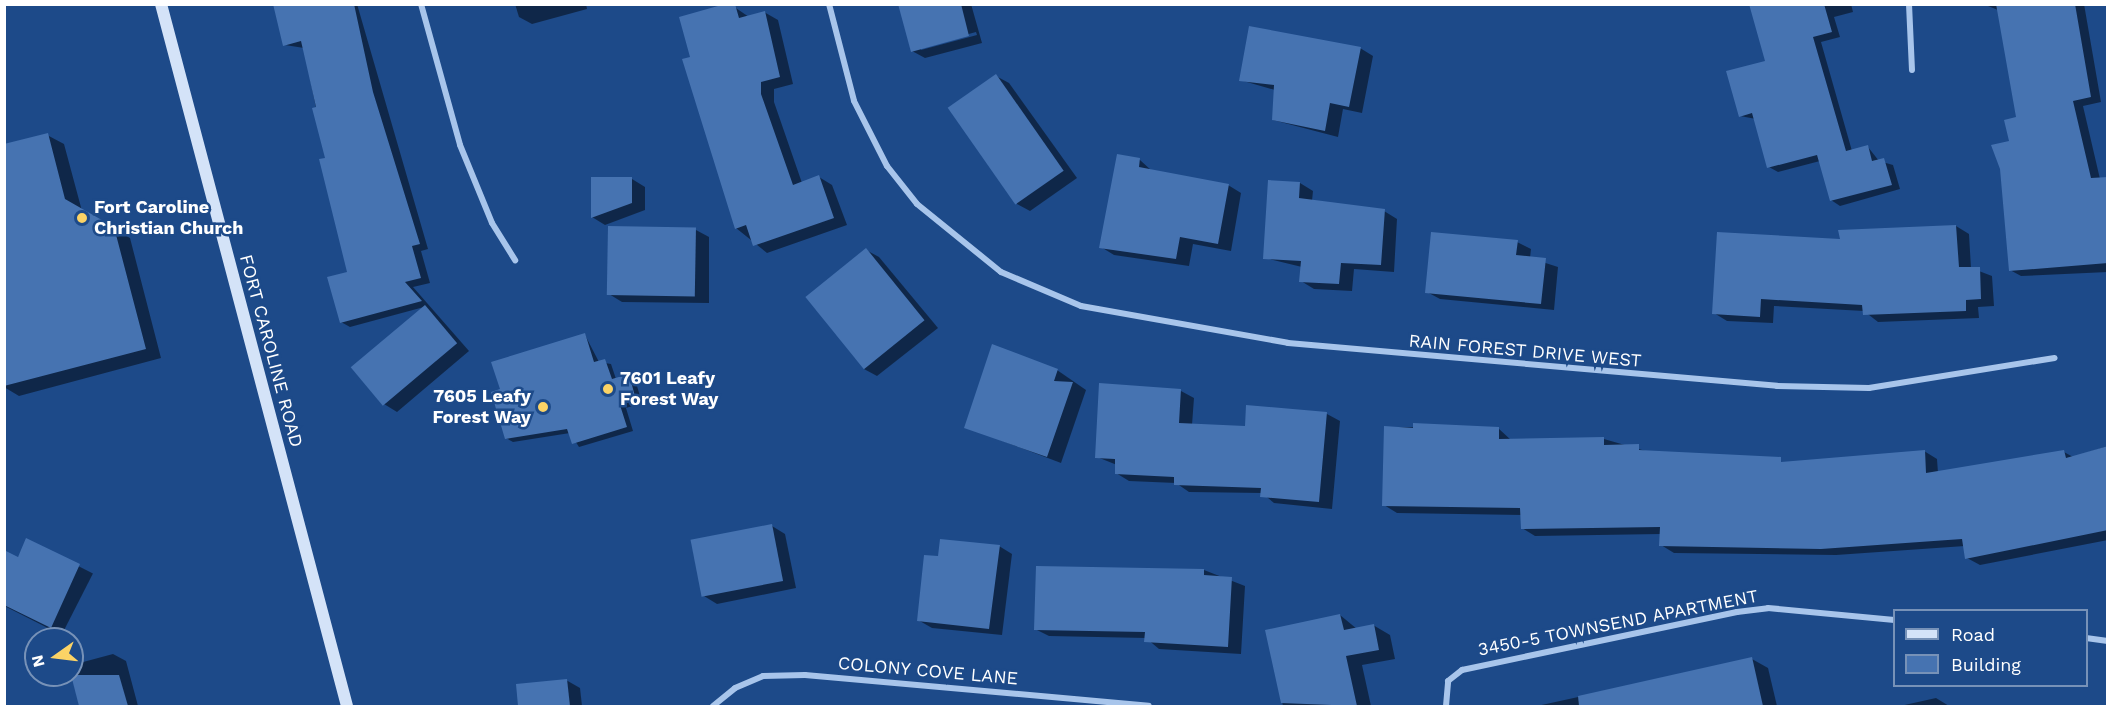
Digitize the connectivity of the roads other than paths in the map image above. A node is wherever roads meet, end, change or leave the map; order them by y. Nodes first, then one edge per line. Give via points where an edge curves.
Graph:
1 (160, 4) edge
2 (421, 4) edge
3 (829, 4) edge
4 (1909, 4) edge
5 (1912, 70) dead end
6 (515, 260) dead end
7 (2055, 358) dead end
8 (1893, 620) edge
9 (2088, 638) edge
10 (2108, 640) edge
11 (347, 706) edge
12 (713, 706) edge
13 (1149, 706) edge
14 (1446, 706) edge

1 - 11 street, FORT CAROLINE ROAD
2 - 6 street via 460,145 492,223
3 - 7 street, RAIN FOREST DRIVE WEST via 854,101 887,166 959,243 1001,272 1049,296 1128,316 1288,343 1479,364 1869,388
4 - 5 street
8 - 14 street, 3450-5 TOWNSEND APARTMENT via 1768,608 1737,612 1462,670 1448,681
9 - 10 street
12 - 13 street, COLONY COVE LANE via 735,688 763,676 805,675

